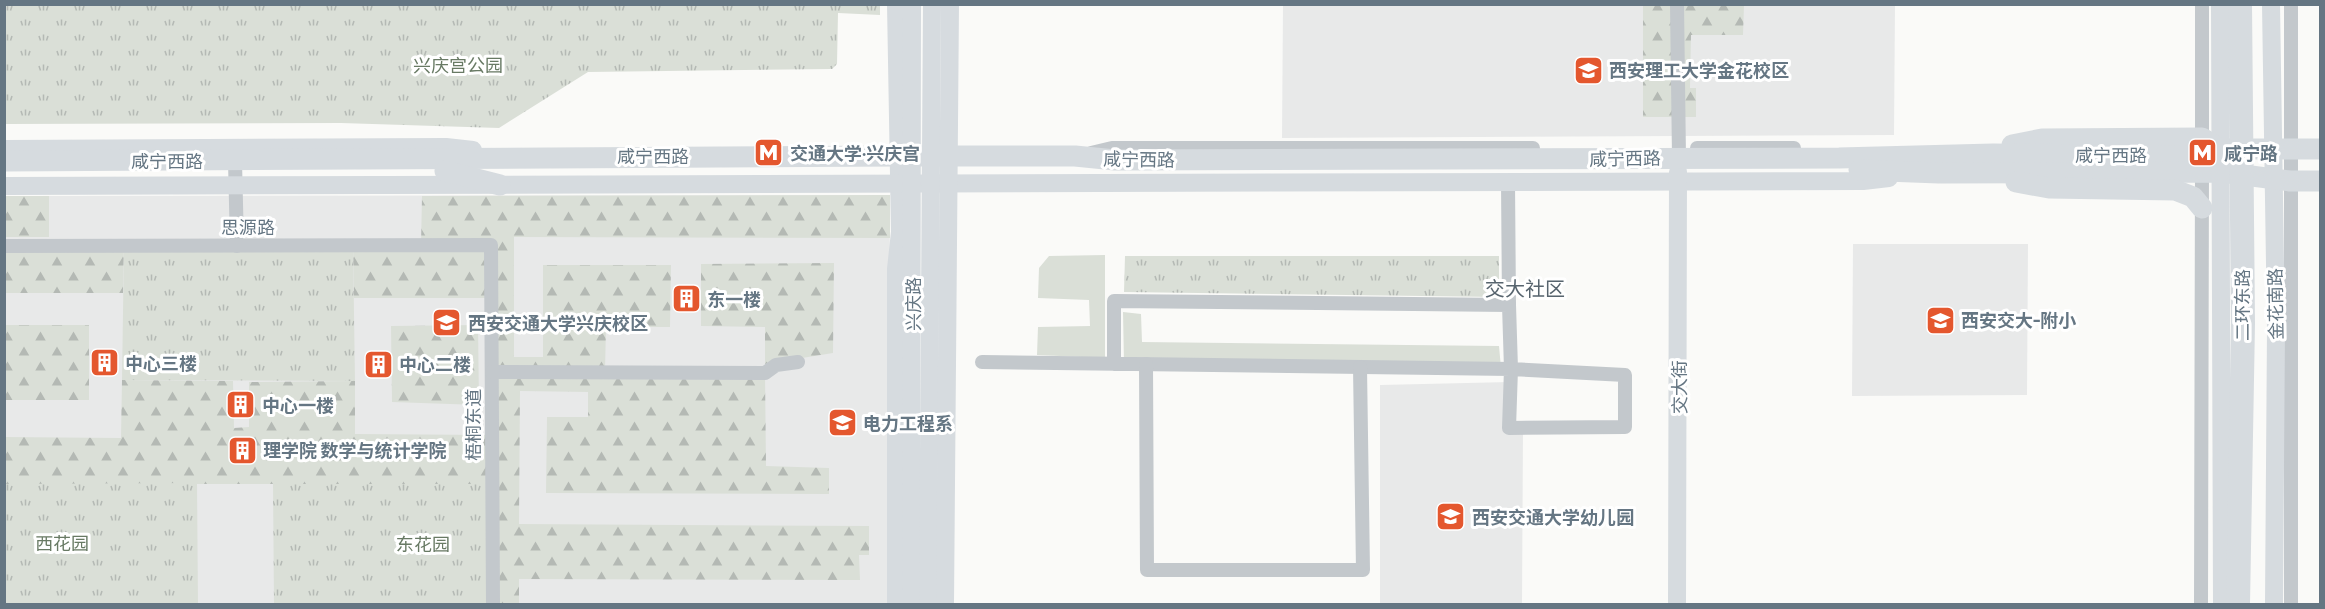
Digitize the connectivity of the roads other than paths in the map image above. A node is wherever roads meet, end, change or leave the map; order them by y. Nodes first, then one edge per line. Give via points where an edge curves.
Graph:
1 (896, 4) edge
2 (912, 4) edge
3 (932, 4) edge
4 (950, 4) edge
5 (1677, 4) edge
6 (2202, 4) edge
7 (2220, 4) edge
8 (2240, 4) edge
9 (2256, 4) edge
10 (2271, 4) edge
11 (2291, 4) edge
12 (4, 149) edge
13 (2282, 149) junction
14 (2320, 149) edge
15 (529, 156) junction
16 (2209, 157) junction
17 (4, 161) edge
18 (1679, 164) junction
19 (923, 170) junction
20 (445, 171) junction
21 (4, 172) edge
22 (235, 173) junction
23 (1981, 173) junction
24 (2282, 180) junction
25 (2320, 181) edge
26 (1508, 182) junction
27 (500, 185) junction
28 (4, 186) edge
29 (2202, 208) junction
30 (491, 245) joint
31 (4, 246) edge
32 (237, 246) junction
33 (1509, 305) junction
34 (798, 362) dead end
35 (982, 362) dead end
36 (1114, 364) junction
37 (1146, 364) junction
38 (1360, 367) junction
39 (1510, 369) junction
40 (492, 372) junction
41 (493, 604) edge
42 (896, 604) edge
43 (911, 604) edge
44 (928, 604) edge
45 (945, 604) edge
46 (1677, 604) edge
47 (2201, 604) edge
48 (2222, 604) edge
49 (2238, 604) edge
50 (2254, 604) edge
51 (2274, 604) edge
52 (2291, 604) edge

1 - 19 street
2 - 19 street, 兴庆路
3 - 19 street, 兴庆路
4 - 19 street
5 - 18 street
6 - 16 street
7 - 16 street
8 - 49 highway, 二环东路 via 2243,323
9 - 50 highway, 二环东路
10 - 13 street, 金花南路
11 - 13 street
12 - 15 street via 446,147
13 - 14 main road, 咸宁西路
13 - 16 main road, 咸宁西路
13 - 24 street, 金花南路
15 - 19 main road, 咸宁西路
15 - 22 main road, 咸宁西路
16 - 18 main road, 咸宁西路 via 2042,139 1964,154
16 - 23 main road, 咸宁西路
16 - 24 main road, 咸宁西路
16 - 29 street
16 - 48 street
17 - 22 main road, 咸宁西路
18 - 19 main road, 咸宁西路
18 - 19 main road, 咸宁西路 via 1114,160 1075,156
18 - 23 main road, 咸宁西路
18 - 26 street
18 - 46 street, 交大街
19 - 20 main road, 咸宁西路
19 - 26 street
19 - 27 street
19 - 42 street via 900,232 896,269
19 - 43 street, 兴庆路
19 - 44 street, 兴庆路
19 - 45 street
20 - 22 main road, 咸宁西路
20 - 27 main road
21 - 22 main road, 咸宁西路
22 - 27 street
22 - 28 street
22 - 32 street
23 - 29 main road via 2031,186 2175,190 2193,197
24 - 25 main road, 咸宁西路
24 - 51 street, 金花南路 via 2276,328
24 - 52 street
26 - 33 street
29 - 47 street
30 - 32 street, 思源路
30 - 40 street, 梧桐东道
31 - 32 street, 思源路
33 - 36 street via 1114,301
33 - 39 street
34 - 40 street via 776,365 765,373
35 - 36 street
36 - 37 street
37 - 38 street
37 - 38 street via 1147,570 1363,570
38 - 39 street
39 - 39 street via 1509,428 1625,427 1625,375
40 - 41 street, 梧桐东道

